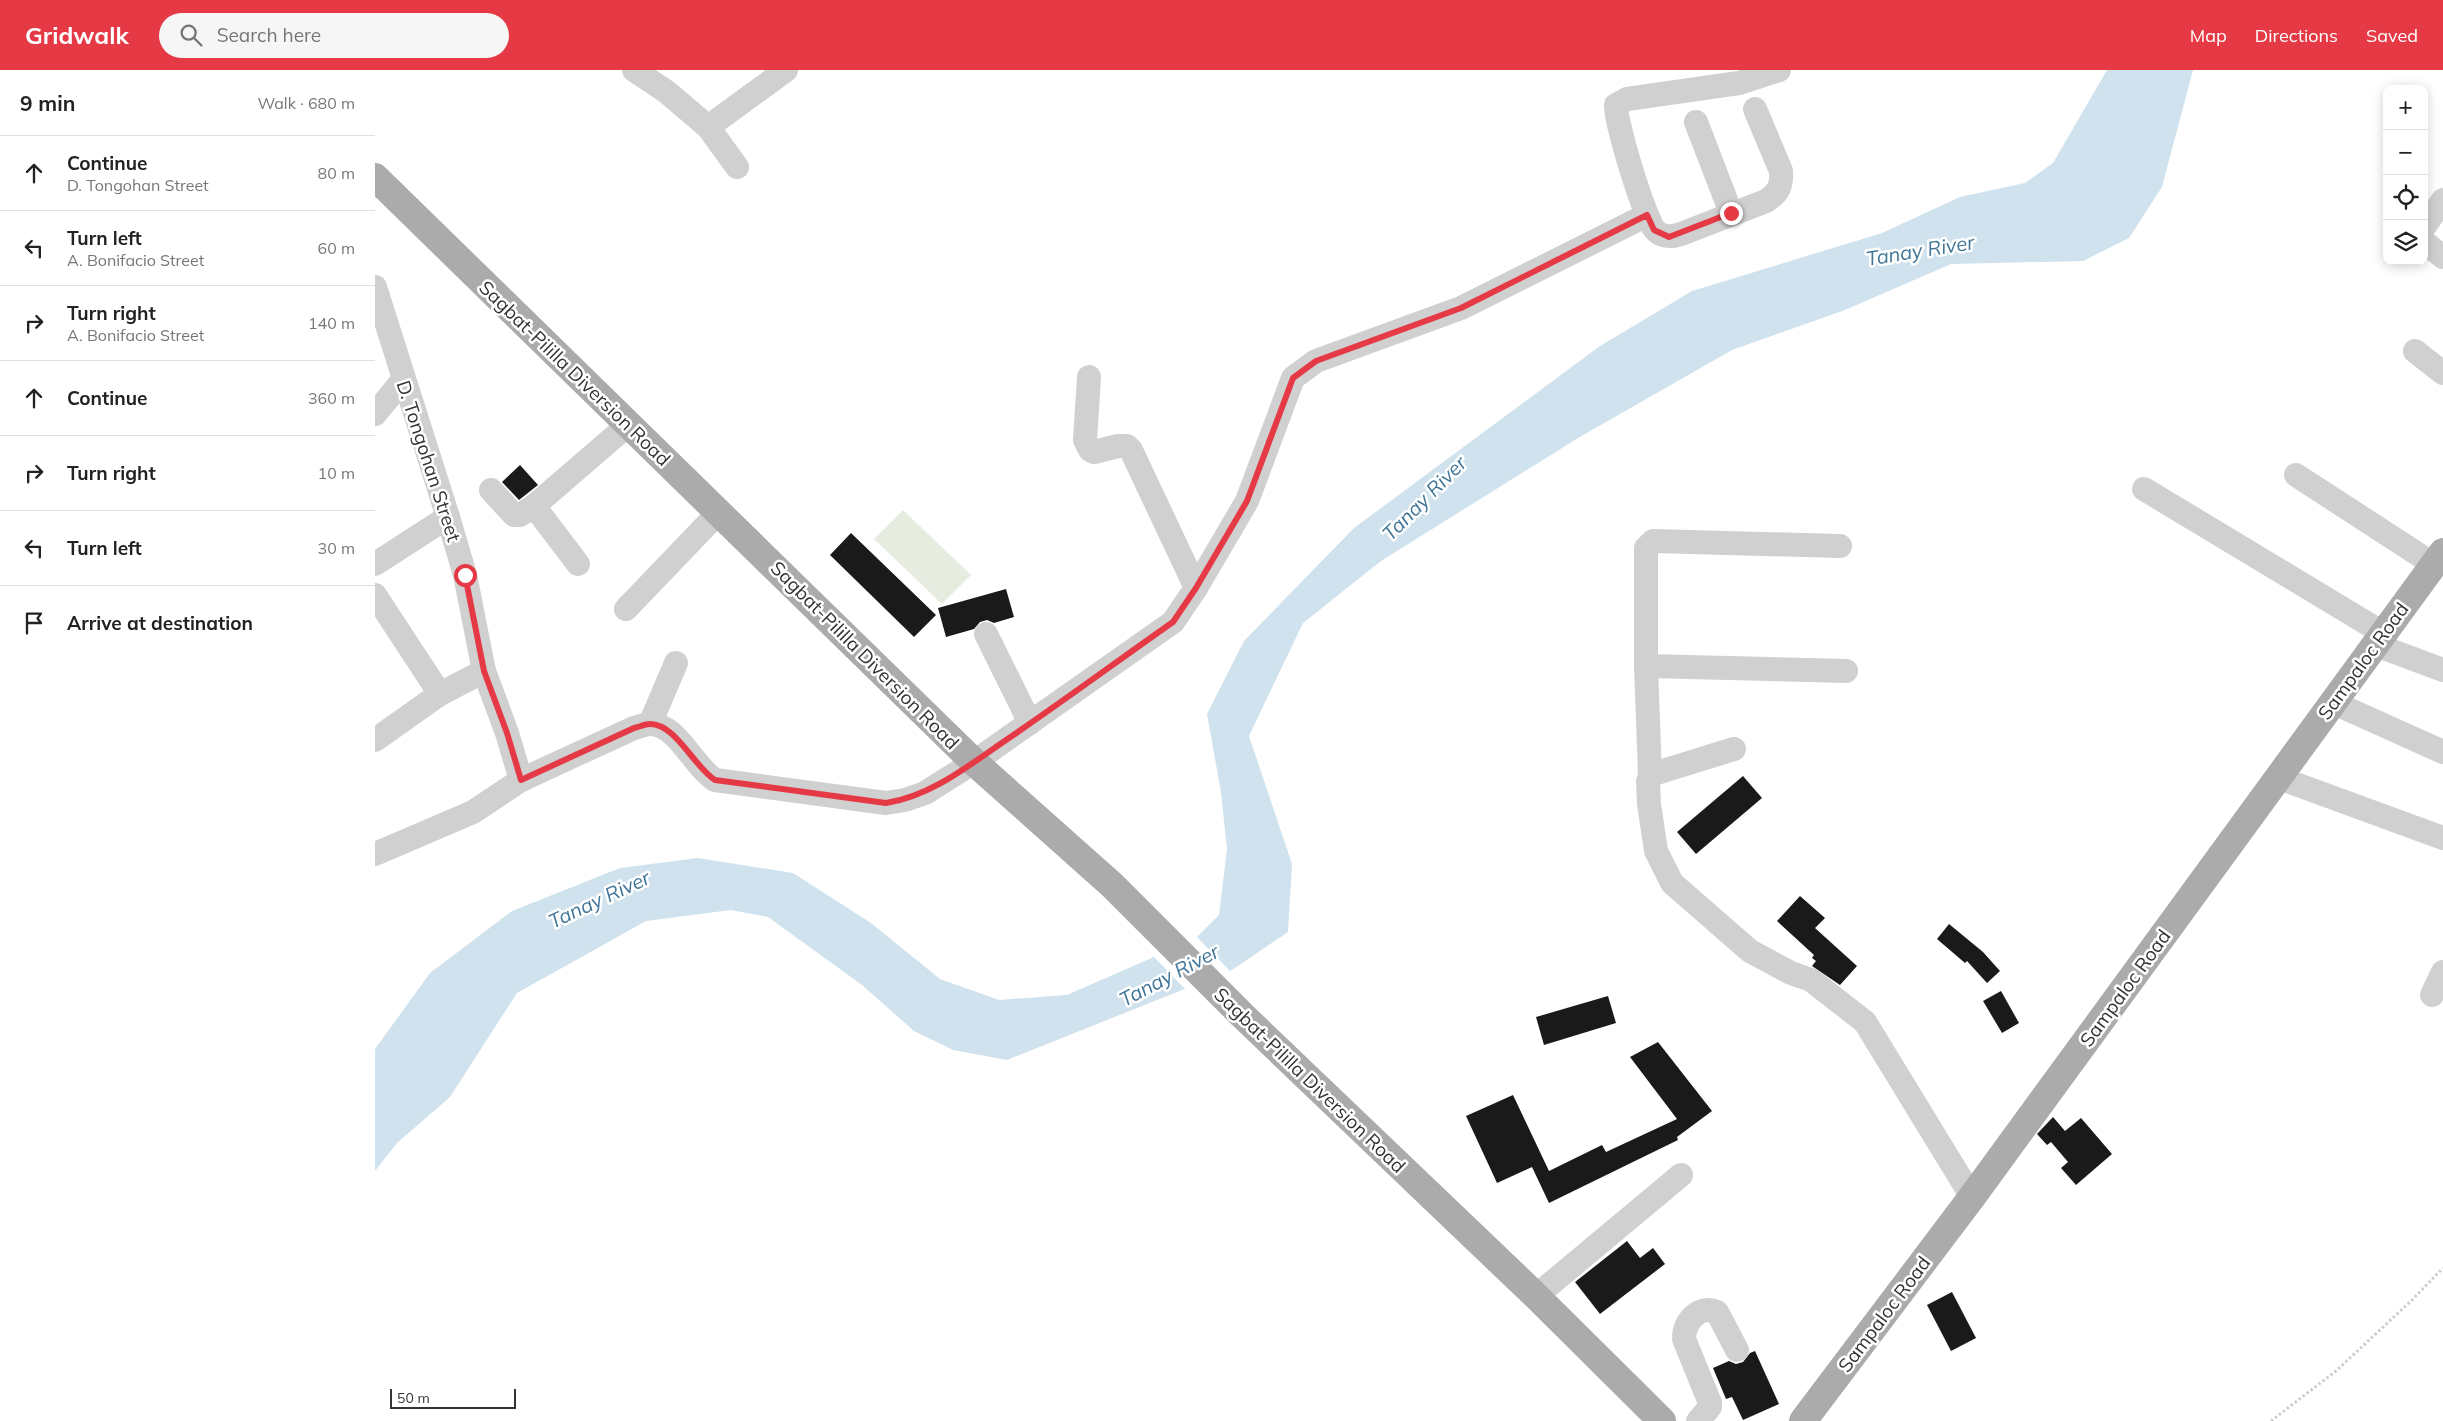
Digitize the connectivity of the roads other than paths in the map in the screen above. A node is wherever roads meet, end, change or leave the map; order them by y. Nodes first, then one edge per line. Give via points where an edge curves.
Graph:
1 (633, 70) edge
2 (786, 70) edge
3 (1779, 70) edge
4 (1755, 109) dead end
5 (1695, 122) dead end
6 (708, 127) junction
7 (737, 167) dead end
8 (375, 177) edge
9 (2443, 200) edge
10 (1731, 213) junction
11 (1647, 215) junction
12 (2428, 221) edge
13 (2428, 245) edge
14 (2443, 257) edge
15 (375, 287) edge
16 (2415, 351) dead end
17 (2443, 373) edge
18 (1089, 377) dead end
19 (403, 380) junction
20 (375, 414) edge
21 (629, 424) junction
22 (2296, 475) dead end
23 (491, 490) dead end
24 (2144, 490) dead end
25 (534, 506) junction
26 (719, 512) junction
27 (448, 516) junction
28 (1840, 546) dead end
29 (2438, 558) edge
30 (375, 564) edge
31 (578, 564) dead end
32 (1196, 588) junction
33 (375, 595) edge
34 (626, 609) dead end
35 (986, 634) dead end
36 (2379, 639) junction
37 (676, 663) dead end
38 (1645, 666) junction
39 (2443, 670) edge
40 (484, 671) junction
41 (1846, 671) dead end
42 (440, 694) junction
43 (2332, 702) junction
44 (1030, 723) junction
45 (650, 724) junction
46 (375, 740) edge
47 (1733, 748) dead end
48 (2443, 752) edge
49 (974, 762) junction
50 (1650, 775) junction
51 (2279, 778) junction
52 (521, 780) junction
53 (2443, 838) edge
54 (375, 854) edge
55 (2443, 972) edge
56 (2432, 995) dead end
57 (1681, 1175) dead end
58 (1972, 1197) junction
59 (1536, 1296) junction
60 (1737, 1350) dead end
61 (1662, 1421) edge
62 (1698, 1421) edge
63 (1803, 1421) edge

1 - 6 street via 667,92
2 - 6 street
3 - 11 street via 1739,83 1627,99 1616,105 1618,126
4 - 10 street via 1781,171 1780,188 1766,201
5 - 10 street
6 - 7 street
8 - 21 main road, Sagbat-Pililla Diversion Road
9 - 12 street
10 - 11 street via 1669,237 1654,230
11 - 32 street via 1461,308 1304,368 1293,378 1247,501
13 - 14 street
15 - 19 street, D. Tongohan Street
16 - 17 street
18 - 32 street via 1087,445 1095,452 1118,446 1127,446 1131,450
19 - 20 street
19 - 27 street, D. Tongohan Street
21 - 25 street
21 - 26 main road, Sagbat-Pililla Diversion Road
22 - 29 street
23 - 25 street via 514,515
24 - 36 street
25 - 31 street
26 - 34 street
26 - 49 main road, Sagbat-Pililla Diversion Road
27 - 30 street
27 - 40 street, D. Tongohan Street via 465,575
28 - 38 street via 1653,541 1646,548 1645,555
29 - 36 main road, Sampaloc Road
32 - 44 street via 1173,622
33 - 42 street
35 - 44 street
36 - 39 street
36 - 43 main road, Sampaloc Road
37 - 45 street
38 - 41 street
38 - 50 street
40 - 42 street
40 - 52 street, D. Tongohan Street
42 - 46 street
43 - 48 street
43 - 51 main road, Sampaloc Road
44 - 49 street
45 - 49 street via 675,736 705,773 715,780 886,803 925,793
45 - 52 street via 634,728
47 - 50 street
49 - 59 main road, Sagbat-Pililla Diversion Road via 1112,885 1242,1016
50 - 58 street via 1649,797 1656,852 1672,883 1750,951 1811,980 1865,1022
51 - 53 street
51 - 58 main road, Sampaloc Road
52 - 54 street via 473,812
55 - 56 street
57 - 59 street
58 - 63 main road, Sampaloc Road
59 - 61 main road, Sagbat-Pililla Diversion Road
60 - 62 street via 1717,1312 1703,1310 1689,1322 1684,1339 1710,1402 1710,1407

